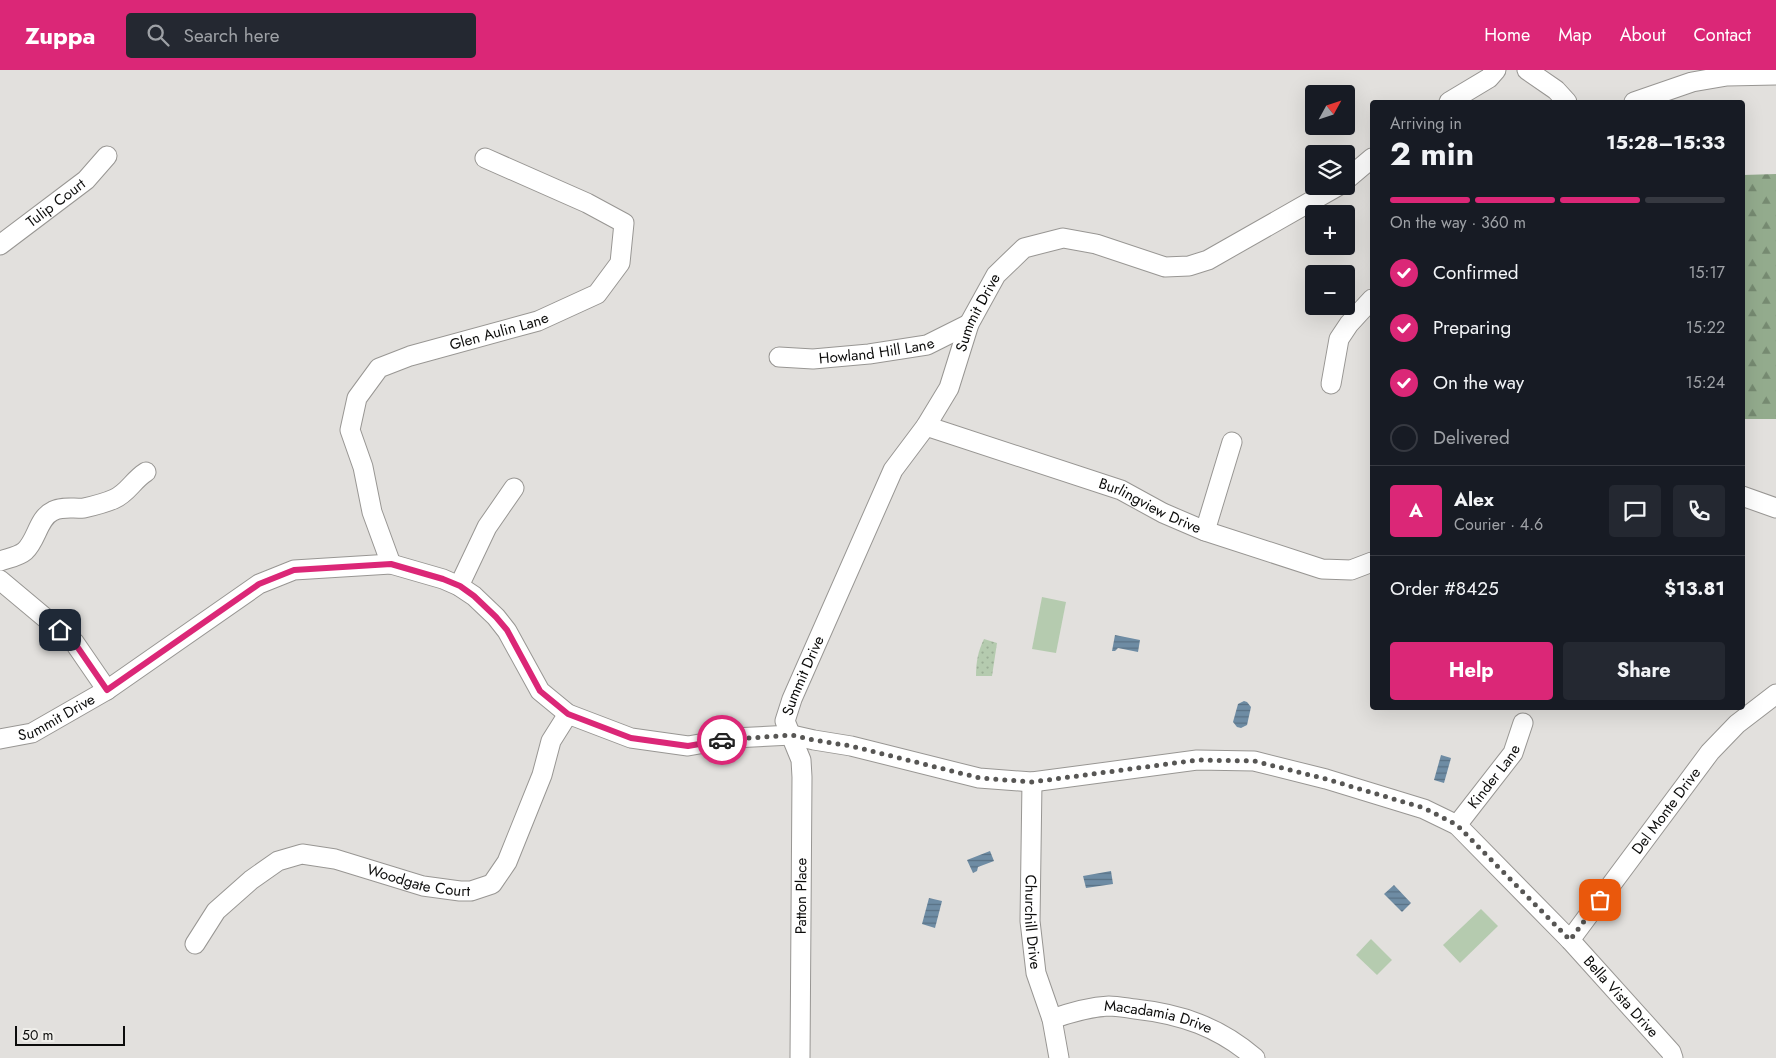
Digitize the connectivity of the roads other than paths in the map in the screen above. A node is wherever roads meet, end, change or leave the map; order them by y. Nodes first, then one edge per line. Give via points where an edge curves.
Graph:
1 (1496, 70) edge
2 (1527, 70) edge
3 (1776, 75) edge
4 (1452, 100) edge
5 (1565, 100) edge
6 (1640, 100) edge
7 (107, 156) dead end
8 (486, 158) dead end
9 (1370, 160) edge
10 (1355, 172) edge
11 (1322, 195) edge
12 (0, 245) edge
13 (1370, 301) edge
14 (969, 324) junction
15 (779, 357) dead end
16 (1331, 384) dead end
17 (926, 426) junction
18 (1232, 442) dead end
19 (146, 472) dead end
20 (514, 488) dead end
21 (1745, 497) edge
22 (1776, 508) edge
23 (1206, 531) junction
24 (0, 561) edge
25 (1370, 563) edge
26 (391, 564) junction
27 (0, 580) edge
28 (460, 586) junction
29 (107, 690) junction
30 (1776, 694) edge
31 (568, 714) junction
32 (1523, 723) dead end
33 (792, 735) junction
34 (0, 739) edge
35 (1032, 782) junction
36 (1457, 825) junction
37 (1570, 940) junction
38 (195, 944) dead end
39 (1052, 1018) junction
40 (800, 1058) edge
41 (1059, 1058) edge
42 (1255, 1058) edge
43 (1674, 1058) edge

1 - 4 street via 1489,78
2 - 5 street
3 - 6 street via 1727,76 1692,82
7 - 12 street, Tulip Court via 86,180
8 - 26 street, Glen Aulin Lane via 624,223 620,264 597,294 538,321 410,356 379,368 357,398 350,430 363,467 372,512
9 - 10 street
11 - 14 street, Summit Drive via 1208,260 1189,266 1165,267 1096,244 1063,238 1024,248 996,275
13 - 16 street via 1339,338
14 - 15 street, Howland Hill Lane via 927,345 813,359
14 - 17 street, Summit Drive via 949,388
17 - 23 street, Burlingview Drive via 1121,490 1163,514
17 - 33 street, Summit Drive via 893,470 792,699 785,721
18 - 23 street
19 - 24 street via 113,500 83,508 67,507 46,515 24,552
20 - 28 street via 487,527
21 - 22 street
23 - 25 street, Burlingview Drive via 1322,569 1351,570
26 - 28 street, Summit Drive
26 - 29 street, Summit Drive via 294,570 259,584
27 - 29 street via 74,642
28 - 31 street, Summit Drive via 507,630 540,691
29 - 34 street, Summit Drive via 32,733
30 - 37 street, Del Monte Drive via 1737,724 1710,752
31 - 33 street, Summit Drive via 631,738 688,746 733,738
31 - 38 street, Woodgate Court via 551,741 542,775 507,862 492,884 471,891 423,886 335,859 302,854 278,861 250,880 216,911
32 - 36 street, Kinder Lane via 1513,753
33 - 35 street, Bella Vista Drive via 980,778
33 - 40 street, Patton Place via 801,760 802,777
35 - 36 street, Bella Vista Drive via 1198,760 1254,761 1424,808
35 - 39 street, Churchill Drive via 1030,921 1036,973
36 - 37 street, Bella Vista Drive
37 - 43 street, Bella Vista Drive
39 - 41 street, Churchill Drive
39 - 42 street, Macadamia Drive via 1109,1006 1165,1012 1210,1028

